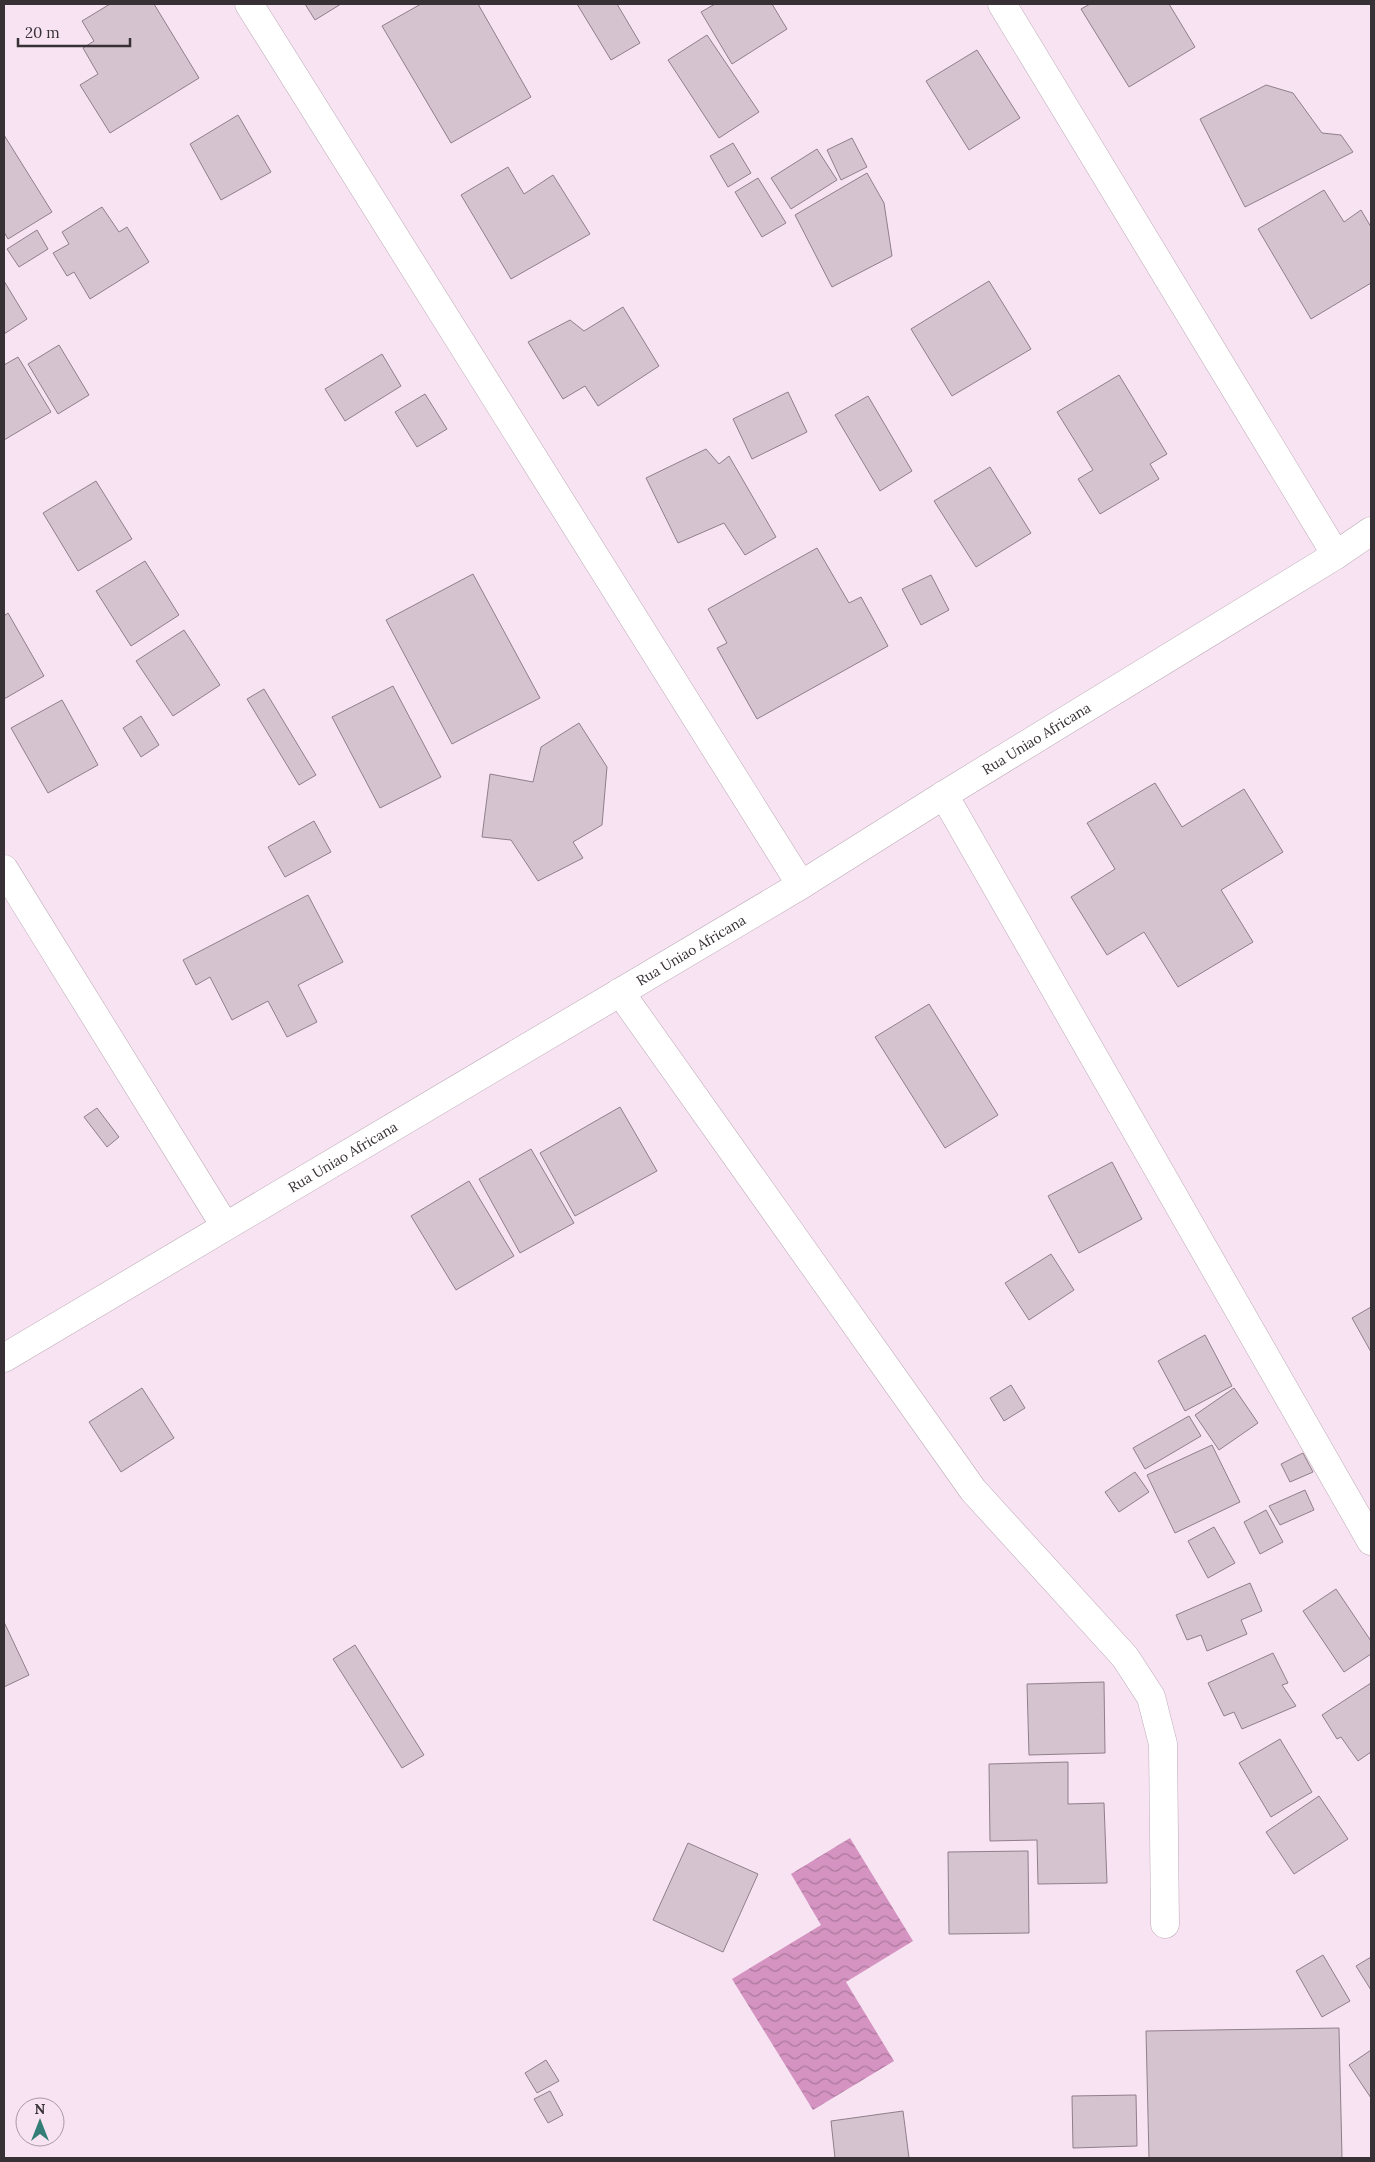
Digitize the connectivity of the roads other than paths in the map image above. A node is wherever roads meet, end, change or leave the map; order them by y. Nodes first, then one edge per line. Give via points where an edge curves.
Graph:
1 (250, 4) edge
2 (1002, 4) edge
3 (1371, 531) edge
4 (1336, 555) junction
5 (944, 795) junction
6 (4, 869) edge
7 (801, 885) junction
8 (620, 992) junction
9 (225, 1226) junction
10 (4, 1358) edge
11 (1371, 1541) edge
12 (1166, 1924) dead end

1 - 7 street
2 - 4 street
3 - 4 street, Rua Uniao Africana
4 - 5 street, Rua Uniao Africana
5 - 7 street, Rua Uniao Africana
5 - 11 street
6 - 9 street
7 - 8 street, Rua Uniao Africana
8 - 9 street, Rua Uniao Africana
8 - 12 street via 973,1490 1125,1657 1151,1697 1163,1744
9 - 10 street, Rua Uniao Africana

